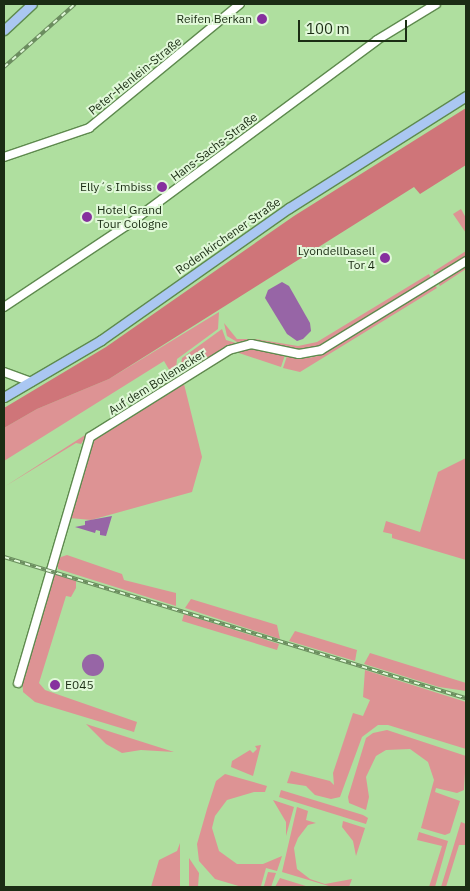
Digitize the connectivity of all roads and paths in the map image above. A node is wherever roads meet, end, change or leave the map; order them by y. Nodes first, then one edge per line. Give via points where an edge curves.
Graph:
1 (32, 4) edge
2 (240, 4) edge
3 (436, 4) edge
4 (4, 30) edge
5 (466, 96) edge
6 (4, 157) edge
7 (466, 261) edge
8 (4, 307) edge
9 (4, 372) edge
10 (31, 382) junction
11 (4, 397) edge
12 (18, 684) dead end

1 - 4 main road
2 - 6 street, Peter-Henlein-Straße via 89,128
3 - 8 street, Hans-Sachs-Straße via 377,40 126,226
5 - 10 main road, Rodenkirchener Straße via 298,202 101,340
7 - 12 street, Auf dem Bollenacker via 321,350 299,354 251,344 229,350 90,437
9 - 10 street
10 - 11 main road, Rodenkirchener Straße

